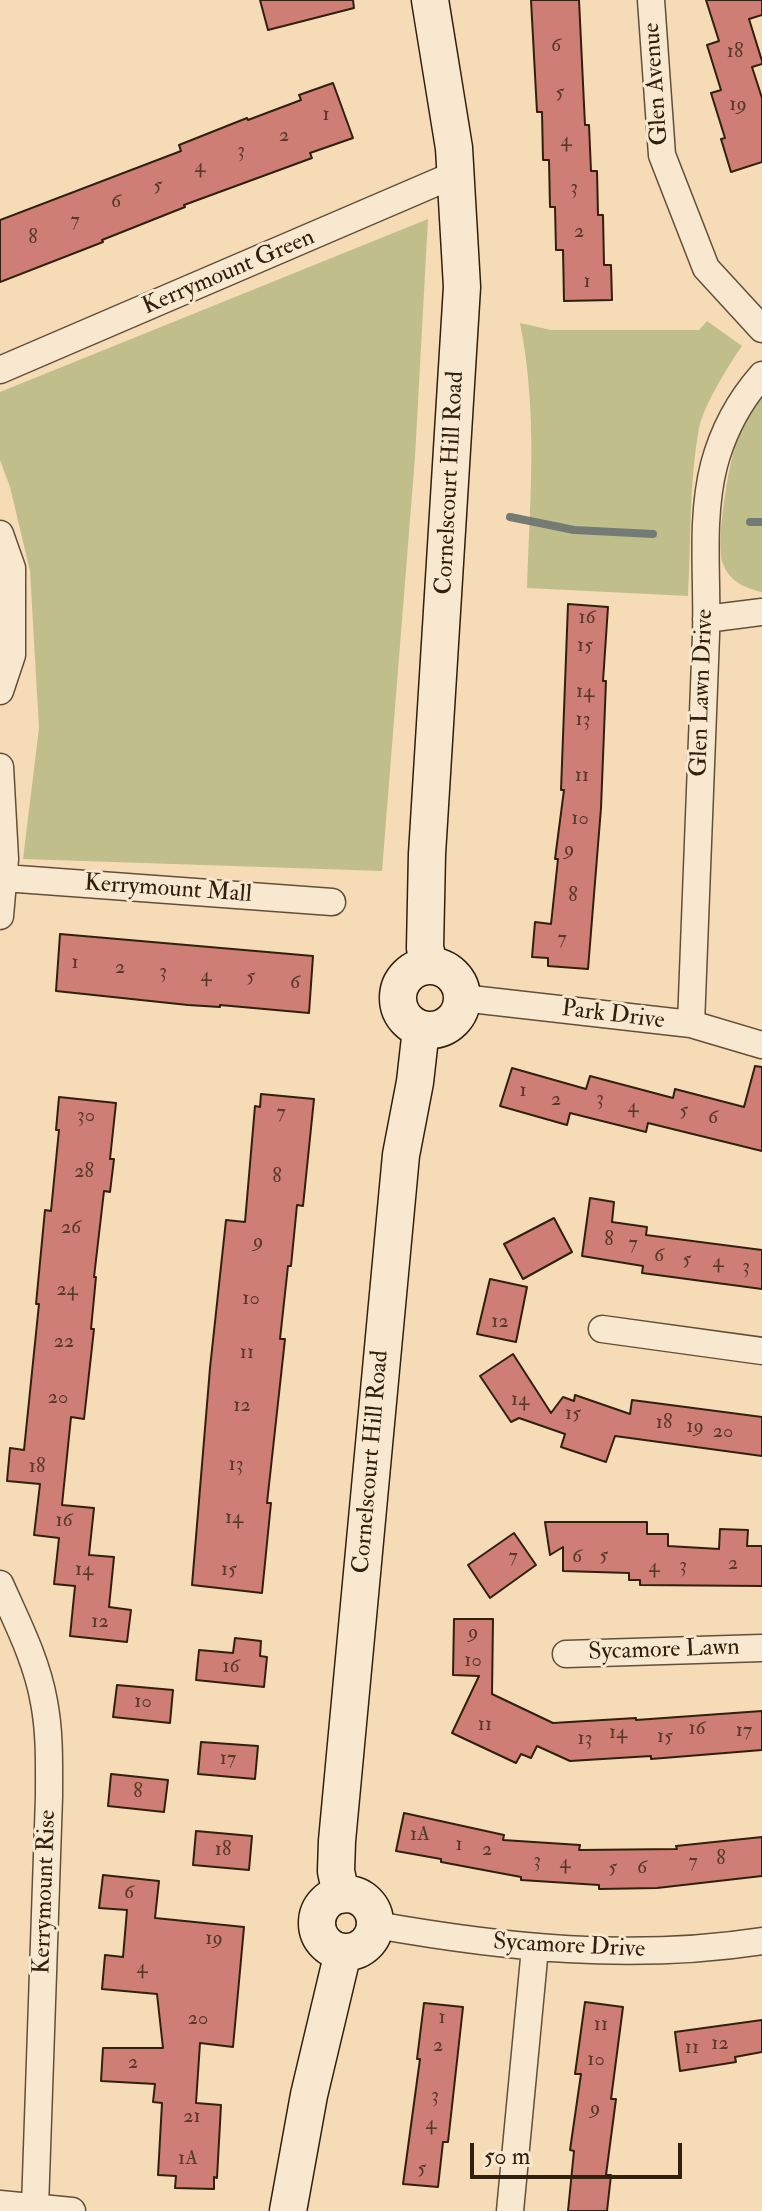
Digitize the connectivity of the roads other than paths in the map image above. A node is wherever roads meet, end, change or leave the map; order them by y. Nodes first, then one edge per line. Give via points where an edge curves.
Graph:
1 (430, 0) edge
2 (651, 0) edge
3 (456, 174) junction
4 (762, 329) edge
5 (0, 370) edge
6 (762, 375) edge
7 (0, 534) edge
8 (762, 612) edge
9 (706, 619) junction
10 (0, 691) edge
11 (0, 767) edge
12 (4, 878) junction
13 (332, 902) dead end
14 (0, 916) edge
15 (430, 966) junction
16 (462, 998) junction
17 (691, 1024) junction
18 (421, 1029) junction
19 (762, 1045) edge
20 (602, 1329) dead end
21 (762, 1351) edge
22 (0, 1584) edge
23 (762, 1648) edge
24 (566, 1654) dead end
25 (341, 1895) junction
26 (376, 1925) junction
27 (762, 1941) edge
28 (535, 1948) junction
29 (343, 1952) junction
30 (0, 2204) edge
31 (35, 2207) junction
32 (72, 2211) edge
33 (288, 2211) edge
34 (510, 2211) edge

1 - 3 main road, Cornelscourt Hill Road
2 - 4 street, Glen Avenue via 662,155 706,268
3 - 5 street, Kerrymount Green
3 - 15 main road, Cornelscourt Hill Road via 462,287 427,854 425,948
6 - 9 street, Glen Lawn Drive via 742,397 714,466 705,528
7 - 10 street via 12,568 12,655
8 - 9 street
9 - 17 street, Glen Lawn Drive
11 - 12 street
12 - 13 street, Kerrymount Mall
12 - 14 street
15 - 16 main road via 449,972
15 - 18 main road via 411,973 399,989 404,1018
16 - 17 street, Park Drive
16 - 18 main road via 449,1024
17 - 19 street, Park Drive
18 - 25 main road, Cornelscourt Hill Road via 401,1155 340,1810 336,1871
20 - 21 street
22 - 31 street, Kerrymount Rise via 33,1659 49,1737
23 - 24 street, Sycamore Lawn
25 - 26 main road via 366,1902
25 - 29 main road via 321,1906 316,1927 325,1943
26 - 28 street, Sycamore Drive
26 - 29 main road via 362,1946
27 - 28 street, Sycamore Drive via 651,1952
28 - 34 street
29 - 33 main road
30 - 31 street
31 - 32 street

